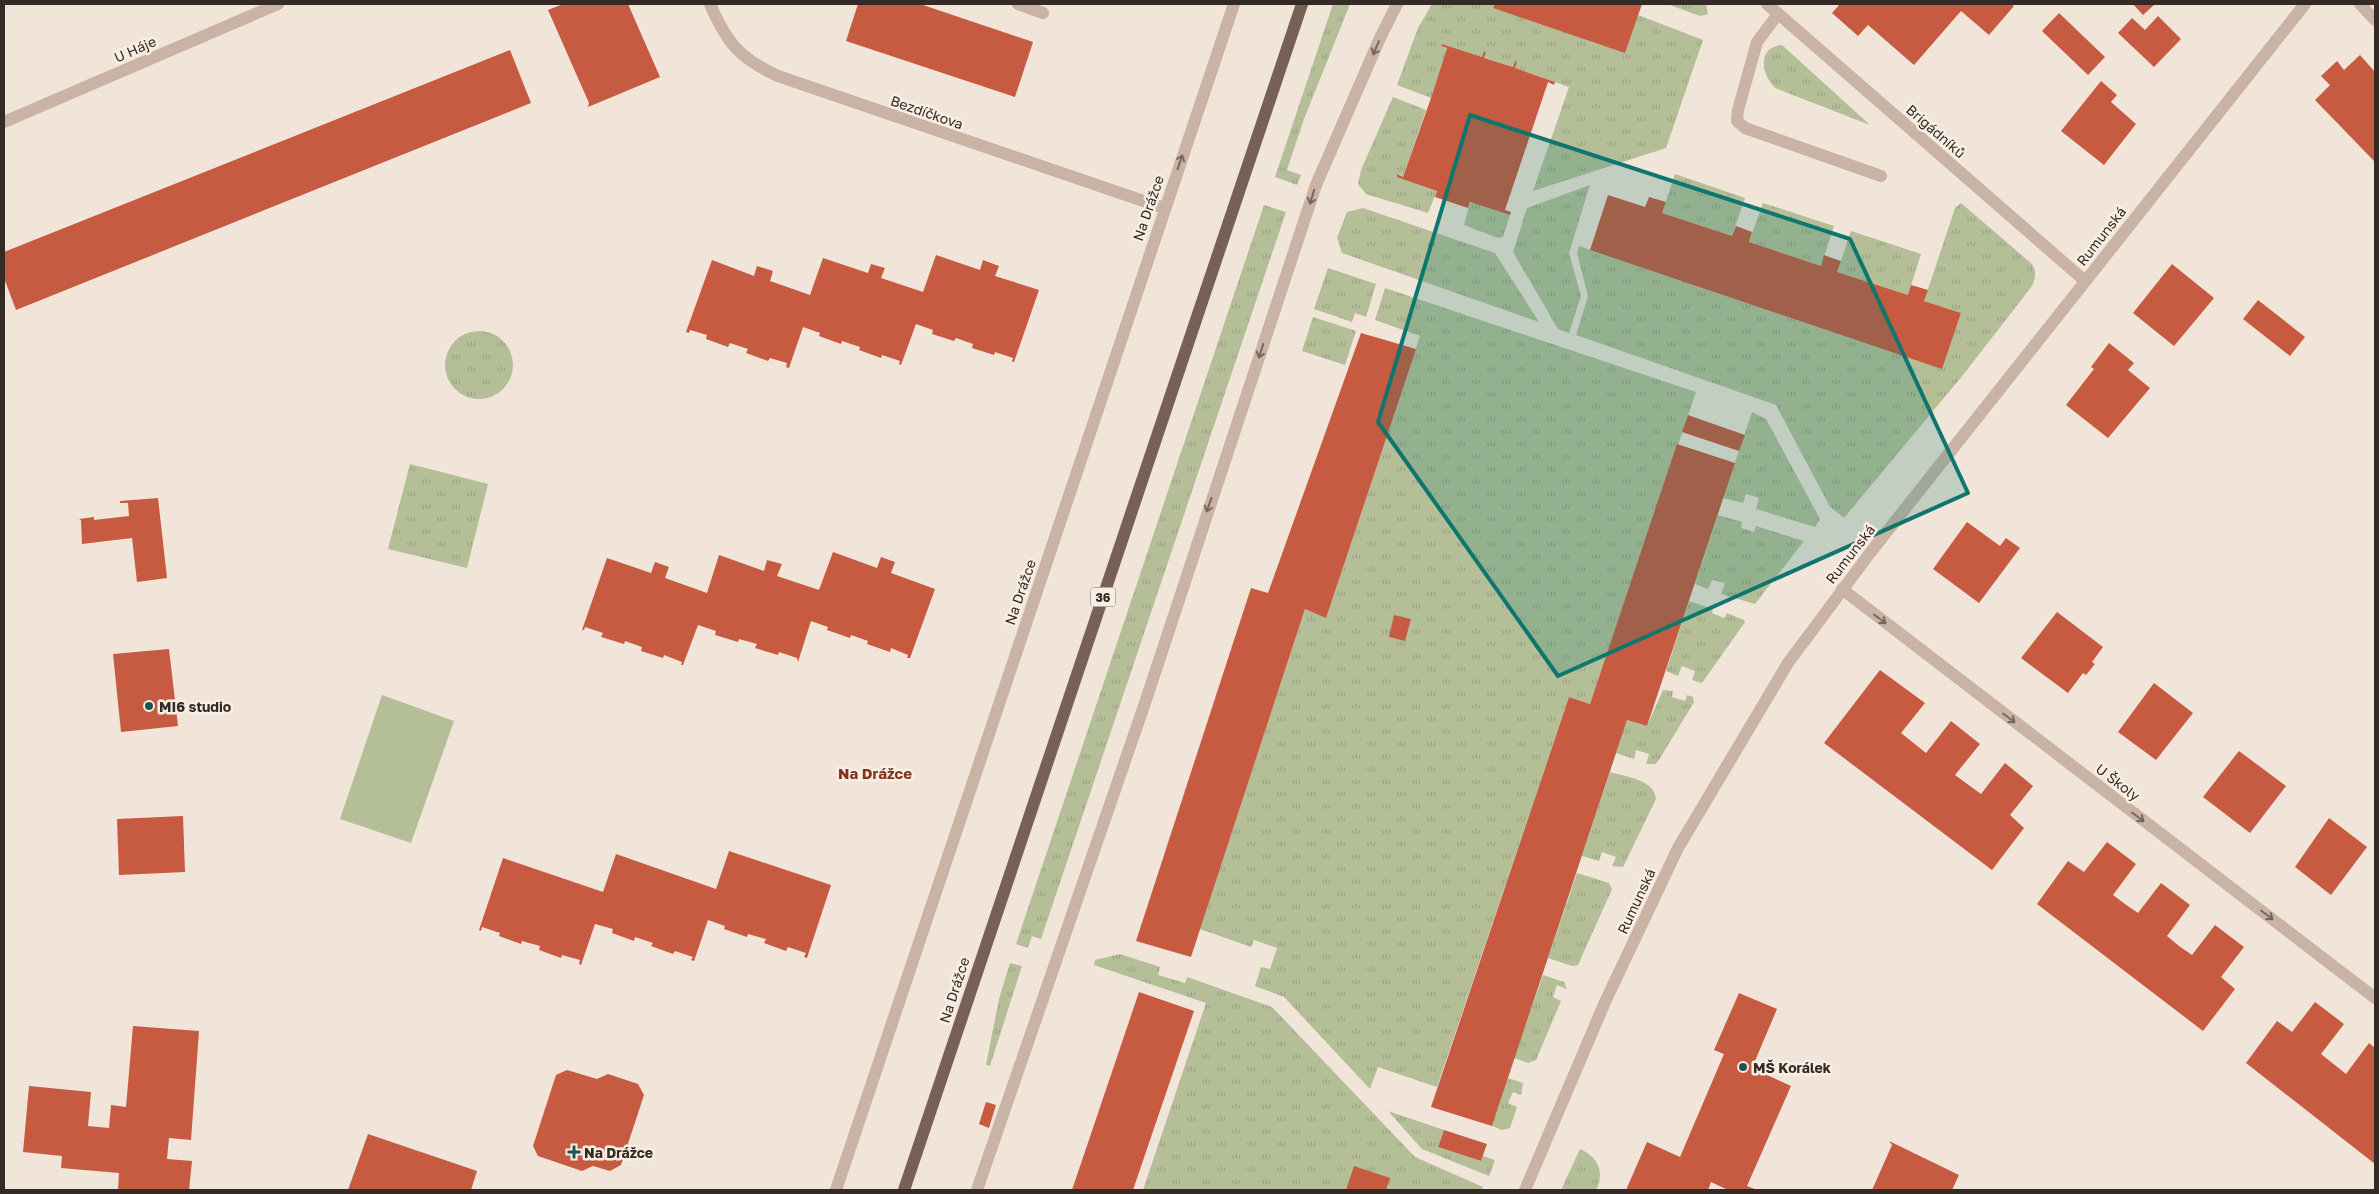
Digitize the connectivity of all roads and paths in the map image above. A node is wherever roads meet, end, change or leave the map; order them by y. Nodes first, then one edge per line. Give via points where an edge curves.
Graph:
1 (278, 4) edge
2 (710, 4) edge
3 (1018, 4) edge
4 (1234, 4) edge
5 (1302, 4) edge
6 (1397, 4) edge
7 (1766, 4) edge
8 (2305, 4) edge
9 (2360, 4) edge
10 (1043, 12) dead end
11 (1778, 14) junction
12 (2375, 20) edge
13 (4, 122) edge
14 (1881, 176) dead end
15 (1164, 208) junction
16 (2085, 281) junction
17 (1842, 589) junction
18 (2375, 998) edge
19 (836, 1190) edge
20 (904, 1190) edge
21 (978, 1190) edge
22 (1525, 1190) edge

1 - 13 street, U Háje
2 - 15 street, Bezdíčkova via 738,51 751,63 778,76
3 - 10 street
15 -> 4 street, Na Drážce
5 - 20 main road, Na Drážce / 36
6 -> 21 street via 1316,186 1137,726
7 - 11 street, Brigádníků
8 - 16 street, Rumunská
9 - 12 street
11 - 14 street via 1757,42 1737,121 1745,128
11 - 16 street, Brigádníků
15 - 19 street, Na Drážce
16 - 17 street, Rumunská
17 -> 18 street, U Školy
17 - 22 street, Rumunská via 1788,663 1678,848 1605,1002

